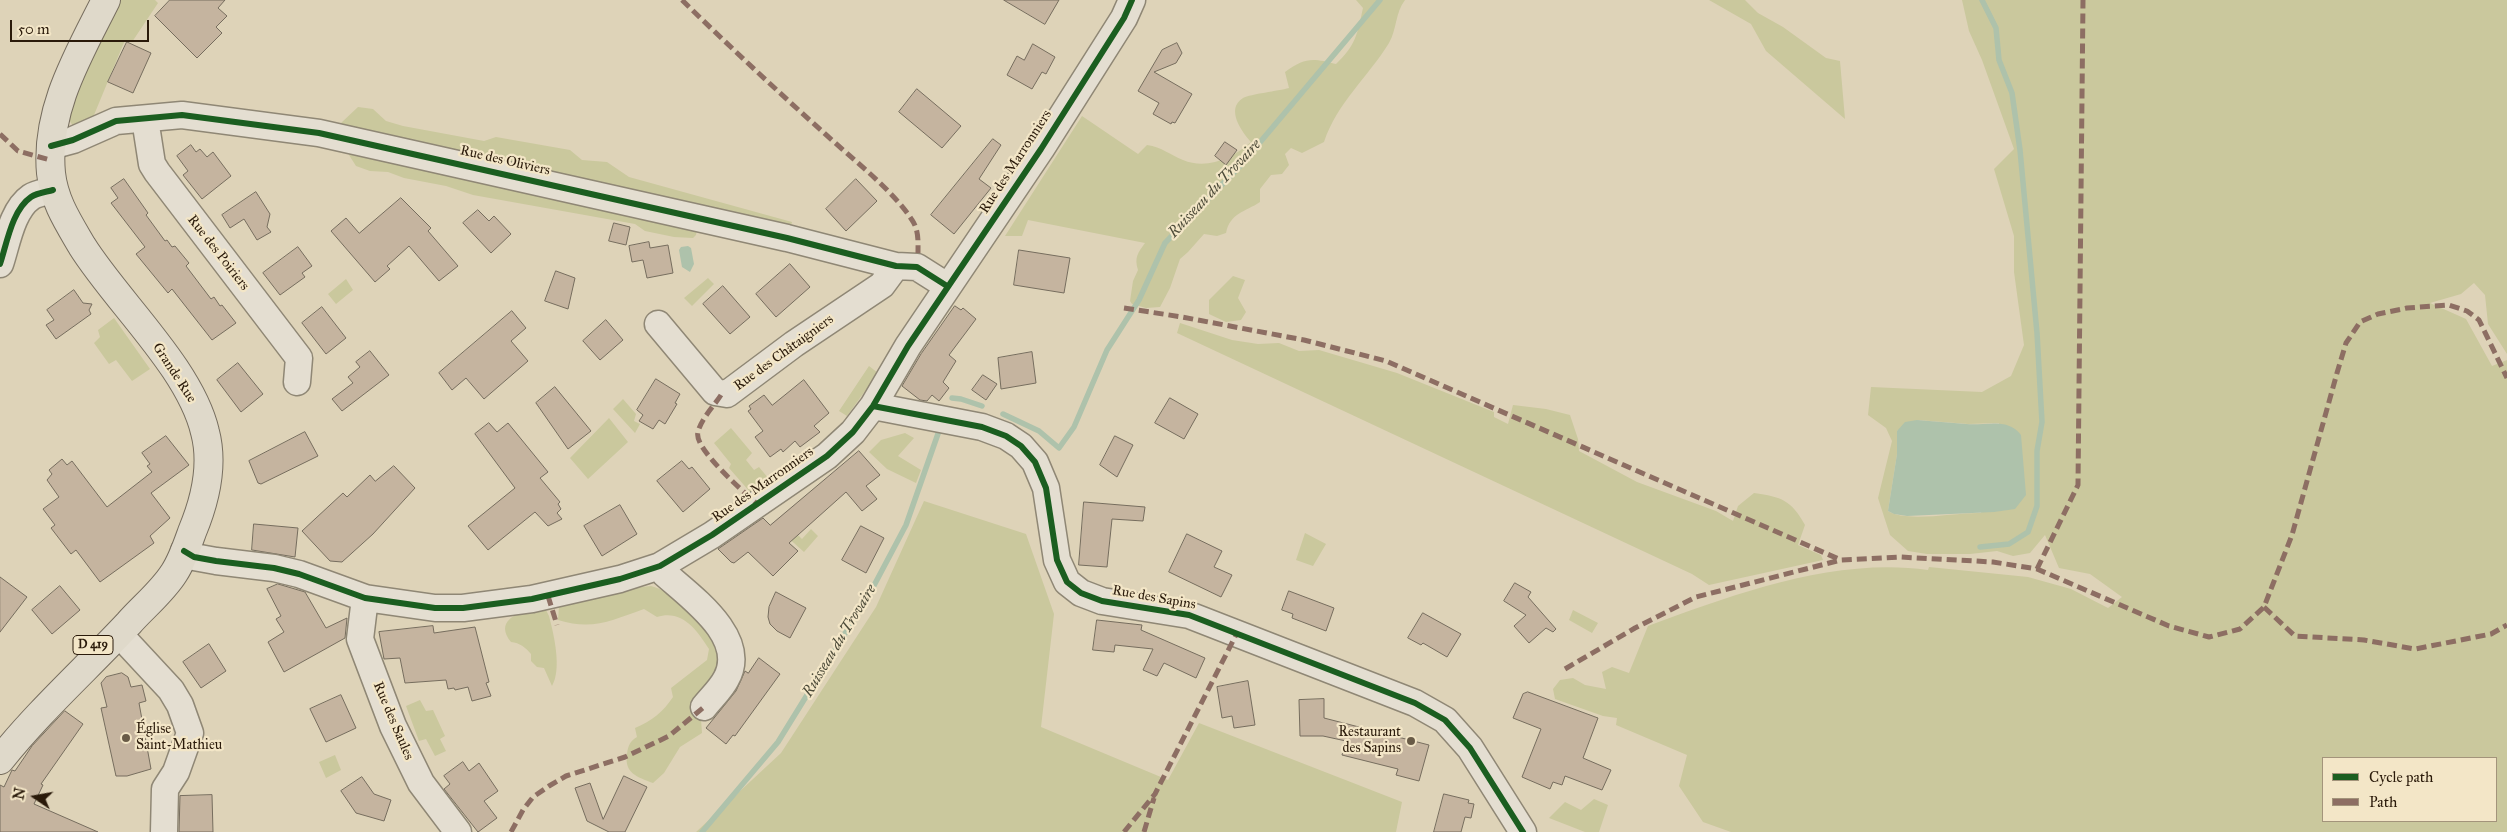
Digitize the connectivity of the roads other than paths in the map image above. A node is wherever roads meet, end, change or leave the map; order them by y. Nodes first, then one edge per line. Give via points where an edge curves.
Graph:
1 (106, 0) edge
2 (1132, 0) edge
3 (145, 119) junction
4 (51, 146) junction
5 (53, 190) junction
6 (911, 262) junction
7 (0, 264) edge
8 (947, 286) junction
9 (658, 324) dead end
10 (296, 382) dead end
11 (873, 406) junction
12 (184, 551) junction
13 (660, 566) junction
14 (365, 598) junction
15 (118, 634) junction
16 (704, 707) dead end
17 (0, 737) edge
18 (0, 760) edge
19 (164, 832) edge
20 (458, 832) edge
21 (1523, 832) edge

1 - 4 main road, Grande Rue / D 419 via 77,57 60,100
2 - 8 street, Rue des Marronniers via 1124,18 1041,149
3 - 4 street, Rue des Oliviers via 116,121
3 - 6 street, Rue des Oliviers via 182,115 319,133 787,238
3 - 10 street, Rue des Poiriers via 156,172 299,358
4 - 5 main road, Grande Rue / D 419
5 - 7 street via 32,196 23,204
5 - 12 main road, Grande Rue / D 419 via 61,212 90,259 170,364 206,432 208,470 200,513
6 - 8 street, Rue des Oliviers
6 - 9 street, Rue des Châtaigniers via 727,394 715,392
8 - 11 street, Rue des Marronniers
11 - 13 street, Rue des Marronniers via 853,432 827,456 712,535
11 - 21 street, Rue des Sapins via 982,427 1021,446 1035,462 1046,488 1056,560 1067,582 1081,593 1102,601 1189,614 1415,703 1446,720 1470,748
12 - 14 street, Rue des Marronniers via 194,557 299,574
12 - 15 main road via 174,574
12 - 17 main road, Grande Rue / D 419
13 - 14 street, Rue des Marronniers via 561,594 497,605 435,608
13 - 16 street via 716,622 731,649 727,678
14 - 20 street, Rue des Saules via 360,639 390,717 420,783
15 - 18 main road
15 - 19 street via 157,672 180,705 190,733 176,772 165,789

